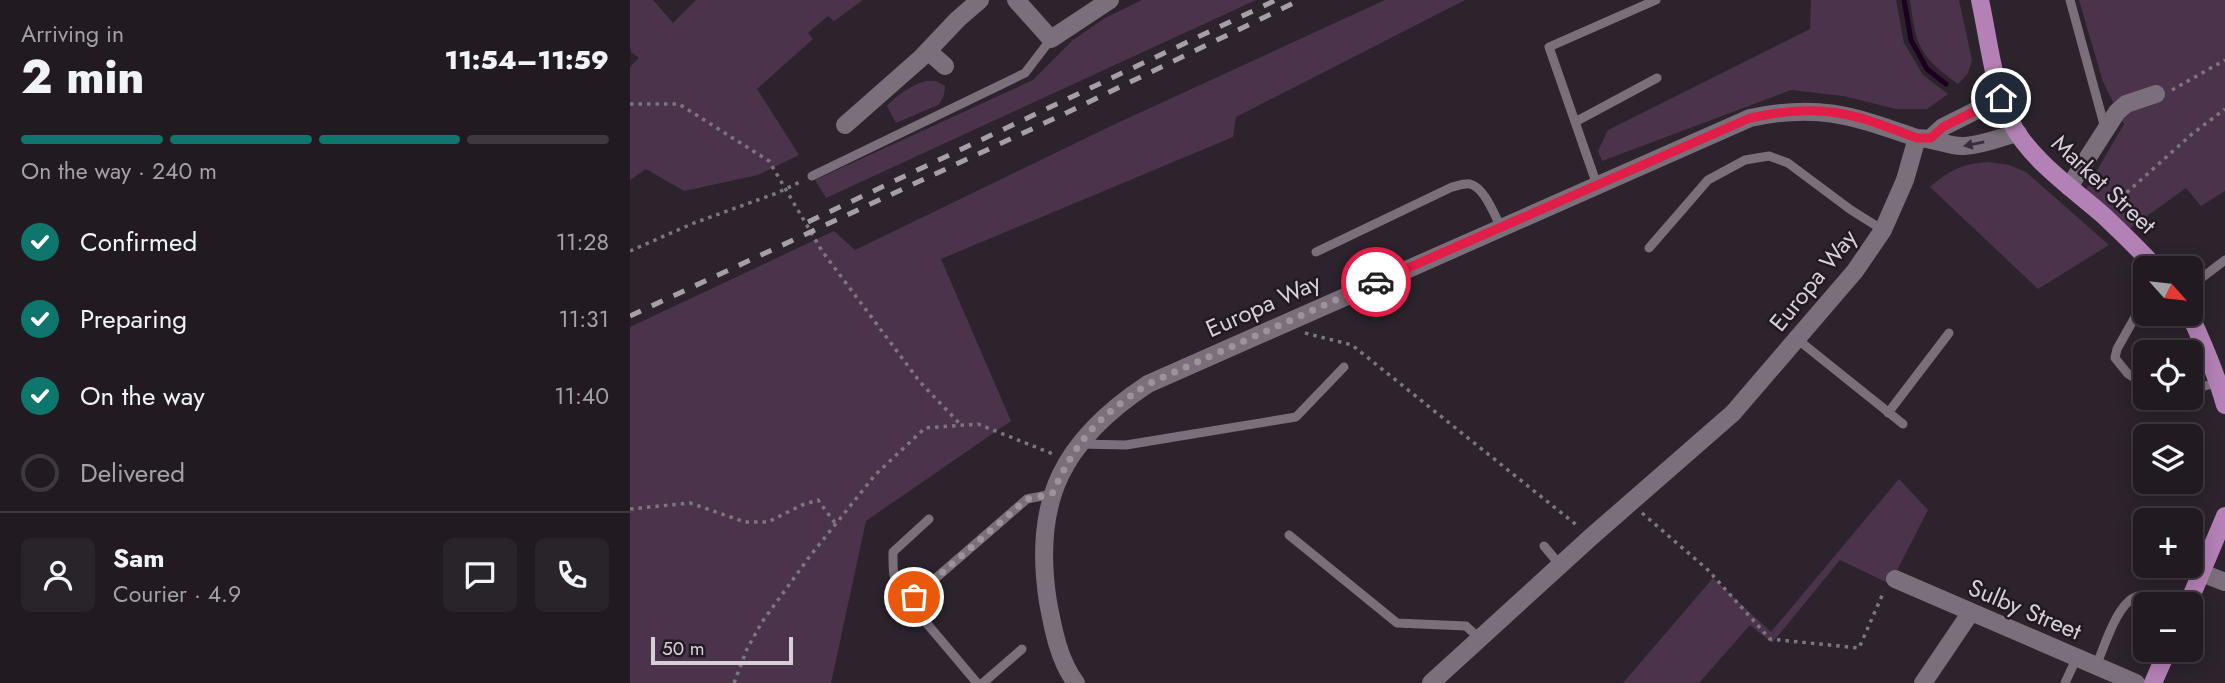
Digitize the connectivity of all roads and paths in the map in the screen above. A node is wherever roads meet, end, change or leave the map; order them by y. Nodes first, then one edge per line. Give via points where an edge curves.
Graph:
1 (980, 0) edge
2 (1016, 0) edge
3 (1110, 0) edge
4 (1656, 0) edge
5 (1980, 0) edge
6 (2070, 0) edge
7 (1051, 39) junction
8 (928, 51) junction
9 (2225, 60) edge
10 (945, 66) dead end
11 (1657, 78) dead end
12 (2156, 94) joint
13 (2001, 98) junction
14 (630, 104) edge
15 (2225, 109) edge
16 (1575, 122) junction
17 (845, 125) dead end
18 (2105, 128) junction
19 (2018, 133) junction
20 (1924, 138) junction
21 (807, 178) joint
22 (1597, 185) junction
23 (2069, 187) junction
24 (2102, 215) junction
25 (1501, 228) junction
26 (1883, 230) junction
27 (1649, 248) dead end
28 (630, 251) edge
29 (1316, 252) dead end
30 (2145, 256) edge
31 (2225, 260) edge
32 (2203, 277) edge
33 (2133, 321) edge
34 (1280, 324) junction
35 (2195, 326) edge
36 (1950, 333) dead end
37 (1797, 339) junction
38 (1344, 367) dead end
39 (2133, 377) edge
40 (2222, 382) edge
41 (2203, 387) edge
42 (2225, 405) edge
43 (1888, 413) junction
44 (1903, 424) dead end
45 (961, 425) junction
46 (1078, 444) junction
47 (1067, 461) junction
48 (1052, 494) junction
49 (1630, 502) junction
50 (630, 509) edge
51 (2225, 516) edge
52 (929, 519) dead end
53 (836, 524) junction
54 (1289, 536) dead end
55 (1591, 537) junction
56 (1544, 545) dead end
57 (1560, 565) junction
58 (2203, 571) edge
59 (2203, 573) edge
60 (1895, 579) joint
61 (2225, 582) edge
62 (914, 597) junction
63 (2133, 599) edge
64 (1971, 612) junction
65 (1480, 639) junction
66 (1022, 649) dead end
67 (2077, 657) junction
68 (2162, 662) edge
69 (2096, 666) junction
70 (1073, 682) edge
71 (734, 683) edge
72 (977, 683) edge
73 (984, 683) edge
74 (1431, 683) edge
75 (1923, 683) edge
76 (2065, 683) edge
77 (2136, 683) edge
78 (2153, 683) edge

1 - 8 street
2 - 7 street
3 - 7 street
4 - 16 lane via 1549,47
5 - 13 main road, Market Street
6 - 18 lane
7 - 21 lane via 1025,74
8 - 10 street
8 - 17 street
9 - 12 path via 2165,94
11 - 16 lane
12 - 18 street via 2126,104
13 - 19 main road, Market Street
13 - 20 street
14 - 45 path via 679,104 769,161 822,251 920,382
15 - 24 path
16 - 22 lane
18 - 23 street
19 -> 20 street, Europa Way via 1964,146
19 - 23 main road, Market Street
20 - 22 street, Europa Way via 1839,113 1779,112 1750,118
20 - 26 street, Europa Way
21 - 28 path
22 - 25 street, Europa Way
23 - 24 main road, Market Street
24 - 30 main road, Market Street
25 - 29 lane via 1480,191 1471,184 1462,185
25 - 34 street, Europa Way
26 - 27 lane via 1788,163 1769,156 1745,160 1708,180
26 - 37 street, Europa Way
31 - 32 lane
33 - 39 lane via 2115,358
34 - 46 street, Europa Way via 1148,384 1122,401
34 - 55 path via 1352,345
35 - 40 main road
36 - 43 lane
37 - 43 lane
37 - 49 street, Europa Way via 1733,413
38 - 46 lane via 1296,417 1126,445
40 - 41 lane
40 - 42 main road
43 - 44 lane
45 - 47 path via 978,424
45 - 53 path via 925,428 875,475
46 - 47 street, Europa Way
47 - 48 street, Europa Way
48 - 62 lane via 1027,499
48 - 70 street, Europa Way via 1043,569 1057,646
49 - 55 street, Europa Way
49 - 60 path via 1708,570 1770,639 1859,648 1886,587
50 - 53 path via 690,503 745,522 768,522 818,500
51 - 58 main road
52 - 62 lane via 893,552 893,578 904,593
53 - 71 path via 762,622
54 - 65 lane via 1397,623 1466,626
55 - 57 street, Europa Way
56 - 57 lane
57 - 65 street, Europa Way
59 - 61 street
60 - 64 street, Sulby Street
62 - 72 lane via 918,613
63 - 69 lane via 2120,611
64 - 67 street, Sulby Street
64 - 75 street
65 - 74 street, Europa Way
66 - 73 lane
67 - 69 street, Sulby Street
67 - 76 lane
68 - 78 main road
69 - 77 street, Sulby Street

